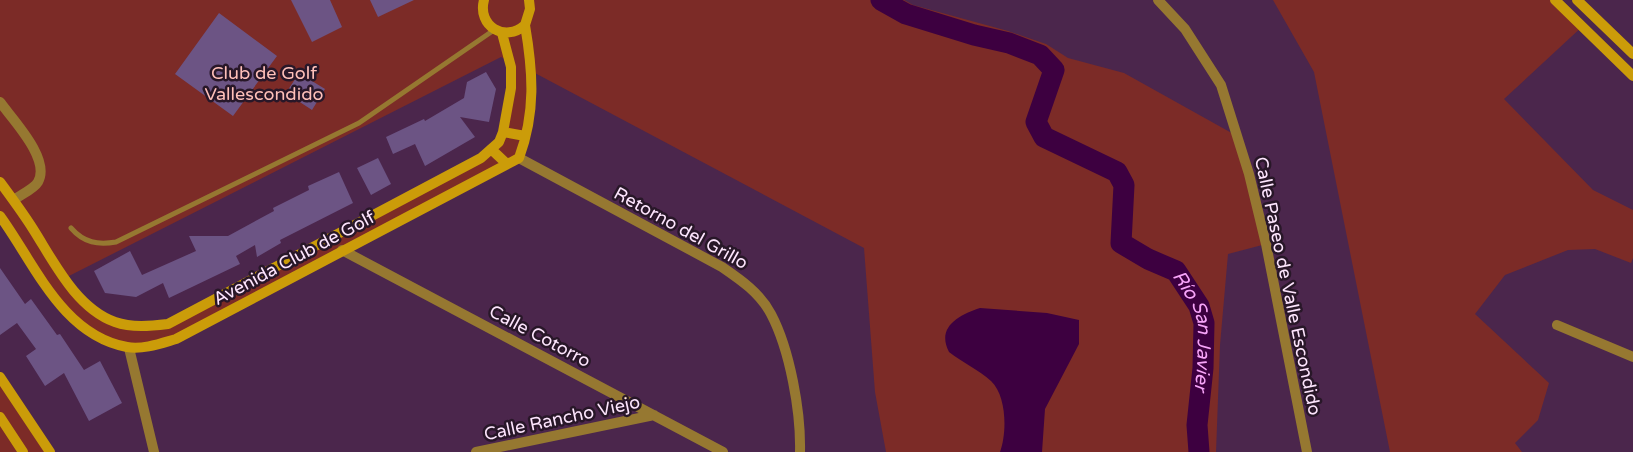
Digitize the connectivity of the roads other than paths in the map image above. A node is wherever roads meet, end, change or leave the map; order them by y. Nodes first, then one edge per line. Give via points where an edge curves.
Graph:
1 (484, 0) edge
2 (529, 0) edge
3 (1158, 0) edge
4 (1556, 0) edge
5 (1577, 0) edge
6 (525, 25) junction
7 (498, 32) junction
8 (1633, 54) edge
9 (1633, 76) edge
10 (0, 102) edge
11 (503, 132) junction
12 (525, 136) junction
13 (491, 149) junction
14 (518, 158) junction
15 (507, 164) junction
16 (2, 189) edge
17 (14, 200) junction
18 (0, 216) edge
19 (28, 221) junction
20 (71, 228) dead end
21 (12, 232) junction
22 (342, 250) junction
23 (168, 324) junction
24 (1557, 325) dead end
25 (176, 339) junction
26 (129, 348) junction
27 (1633, 357) edge
28 (0, 377) edge
29 (654, 415) junction
30 (0, 417) edge
31 (23, 452) edge
32 (50, 452) edge
33 (154, 452) edge
34 (476, 452) edge
35 (722, 452) edge
36 (800, 452) edge
37 (1308, 452) edge

1 - 7 street, Avenida Club de Golf via 484,18
2 - 6 street
3 - 37 street, Calle Paseo de Valle Escondido via 1185,29 1221,85 1249,174 1266,244
4 - 9 street
5 - 8 street
6 - 7 street via 515,32
6 - 12 street via 532,94
7 - 11 street, Avenida Club de Golf via 511,67 511,88
7 - 20 lane via 359,123 116,242 89,242 78,237
10 - 17 street via 37,154 42,168 38,183
11 - 12 street
11 - 13 street, Avenida Club de Golf
12 - 14 street
13 - 15 street
13 - 23 street, Avenida Club de Golf via 481,158
14 - 15 street, Avenida Club de Golf
14 - 36 street, Retorno del Grillo via 722,267 749,285 771,314 785,351 795,400
15 - 22 street, Avenida Club de Golf
16 - 17 street, Avenida Club de Golf
17 - 19 street, Avenida Club de Golf
18 - 21 street, Avenida Club de Golf
19 - 21 street
19 - 23 street, Avenida Club de Golf via 70,286 91,308 114,322 127,325
21 - 26 street, Avenida Club de Golf via 65,311 86,330
22 - 25 street, Avenida Club de Golf
22 - 29 street, Calle Cotorro
23 - 25 street
24 - 27 street
25 - 26 street, Avenida Club de Golf
26 - 33 street
28 - 32 street
29 - 34 street, Calle Rancho Viejo
29 - 35 street, Calle Cotorro
30 - 31 street

